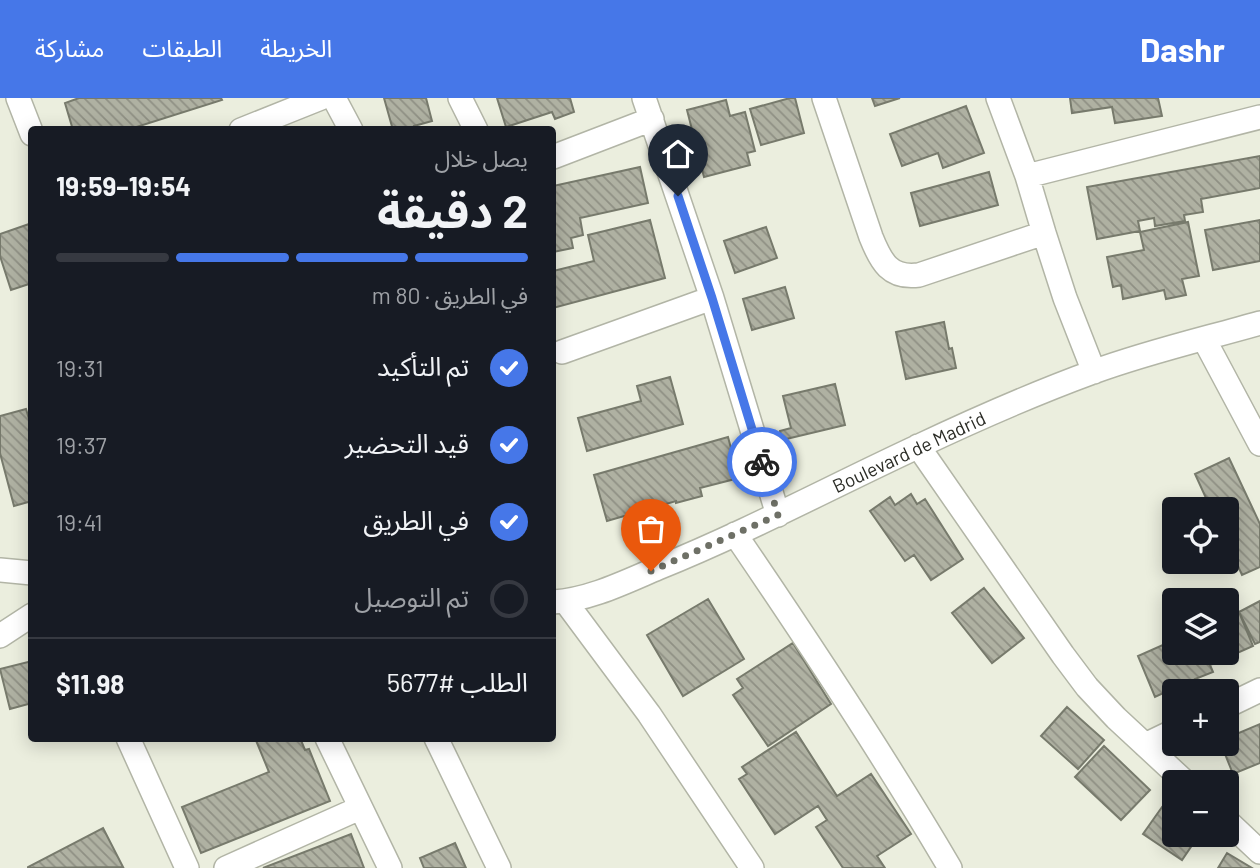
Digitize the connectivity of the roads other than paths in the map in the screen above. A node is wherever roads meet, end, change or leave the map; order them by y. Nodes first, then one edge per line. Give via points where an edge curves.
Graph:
1 (18, 98) edge
2 (321, 98) edge
3 (334, 98) edge
4 (460, 98) edge
5 (824, 98) edge
6 (998, 98) edge
7 (648, 109) edge
8 (1260, 117) edge
9 (29, 126) edge
10 (251, 126) edge
11 (349, 126) edge
12 (474, 126) edge
13 (556, 155) edge
14 (1027, 176) junction
15 (1044, 233) junction
16 (712, 298) junction
17 (1260, 323) edge
18 (1204, 339) junction
19 (562, 352) dead end
20 (1094, 372) junction
21 (1260, 444) edge
22 (918, 446) junction
23 (778, 515) junction
24 (735, 534) junction
25 (0, 570) edge
26 (28, 573) edge
27 (559, 602) edge
28 (28, 618) edge
29 (0, 636) edge
30 (1260, 690) edge
31 (1239, 700) edge
32 (1162, 737) edge
33 (130, 742) edge
34 (329, 742) edge
35 (438, 742) edge
36 (1145, 745) junction
37 (1172, 770) edge
38 (360, 808) junction
39 (1239, 832) edge
40 (1260, 852) edge
41 (187, 868) edge
42 (226, 868) edge
43 (390, 868) edge
44 (499, 868) edge
45 (752, 868) edge
46 (950, 868) edge

1 - 9 street
2 - 10 street
3 - 11 street
4 - 12 street
5 - 15 street via 871,237 892,271 919,275
6 - 14 street
7 - 13 street
7 - 16 street
8 - 14 street
14 - 15 street
15 - 20 street
16 - 19 street
16 - 23 street
17 - 18 street, Boulevard de Madrid
18 - 20 street, Boulevard de Madrid
18 - 21 street
20 - 22 street, Boulevard de Madrid
22 - 23 street, Boulevard de Madrid
22 - 36 street via 1071,666
23 - 24 street, Boulevard de Madrid
24 - 27 street, Boulevard de Madrid via 626,581
24 - 46 street
25 - 26 street
27 - 45 street, Boulevard de Madrid via 649,714
28 - 29 street
30 - 31 street
32 - 36 street
33 - 41 street
34 - 38 street
35 - 44 street
36 - 37 street
38 - 42 street
38 - 43 street
39 - 40 street

